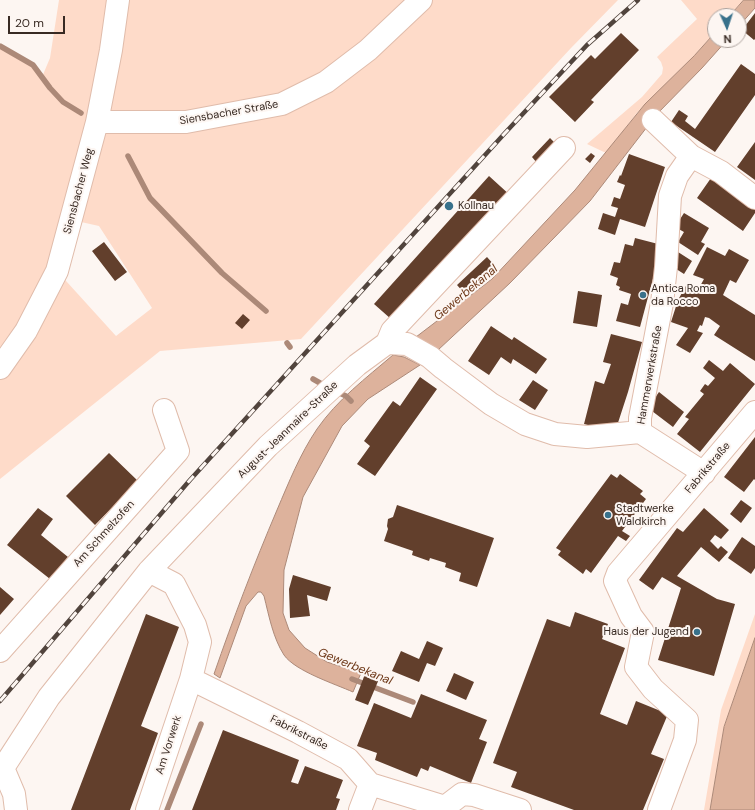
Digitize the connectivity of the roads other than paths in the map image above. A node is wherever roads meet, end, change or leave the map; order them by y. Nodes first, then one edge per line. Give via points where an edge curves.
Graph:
1 (118, 0) edge
2 (421, 0) edge
3 (653, 120) dead end
4 (97, 122) junction
5 (564, 148) dead end
6 (691, 156) junction
7 (755, 198) edge
8 (397, 344) junction
9 (0, 368) edge
10 (164, 410) dead end
11 (755, 412) edge
12 (640, 432) junction
13 (704, 473) junction
14 (149, 571) junction
15 (0, 651) edge
16 (191, 679) junction
17 (1, 768) edge
18 (370, 784) junction
19 (445, 809) edge
20 (16, 810) edge
21 (147, 810) edge
22 (360, 810) edge
23 (520, 810) edge
24 (659, 810) edge

1 - 4 street, Siensbacher Weg
2 - 4 street, Siensbacher Straße via 368,50 326,82 282,104 186,122
3 - 6 street
4 - 9 street, Siensbacher Weg via 57,271 26,331
5 - 8 street via 392,331
6 - 7 street via 721,172
6 - 12 street, Hammerwerkstraße via 677,176 670,196 662,303 640,418
8 - 12 street via 430,357 491,404 525,424 555,434 587,437
8 - 14 street, August-Jeanmaire-Straße via 357,365 268,446
10 - 15 street, Am Schmelzofen via 178,452
11 - 13 street, Fabrikstraße
12 - 13 street
13 - 24 street, Fabrikstraße via 618,573 615,581 630,616 643,632 636,667 653,689 687,720 685,740
14 - 16 street via 174,584 195,625 200,642
14 - 17 street, August-Jeanmaire-Straße via 49,697
16 - 18 street, Fabrikstraße via 348,759
16 - 21 street, Am Vorwerk
17 - 20 street, August-Jeanmaire-Straße via 14,794
18 - 19 street
18 - 22 street
19 - 23 street via 462,794 474,795

